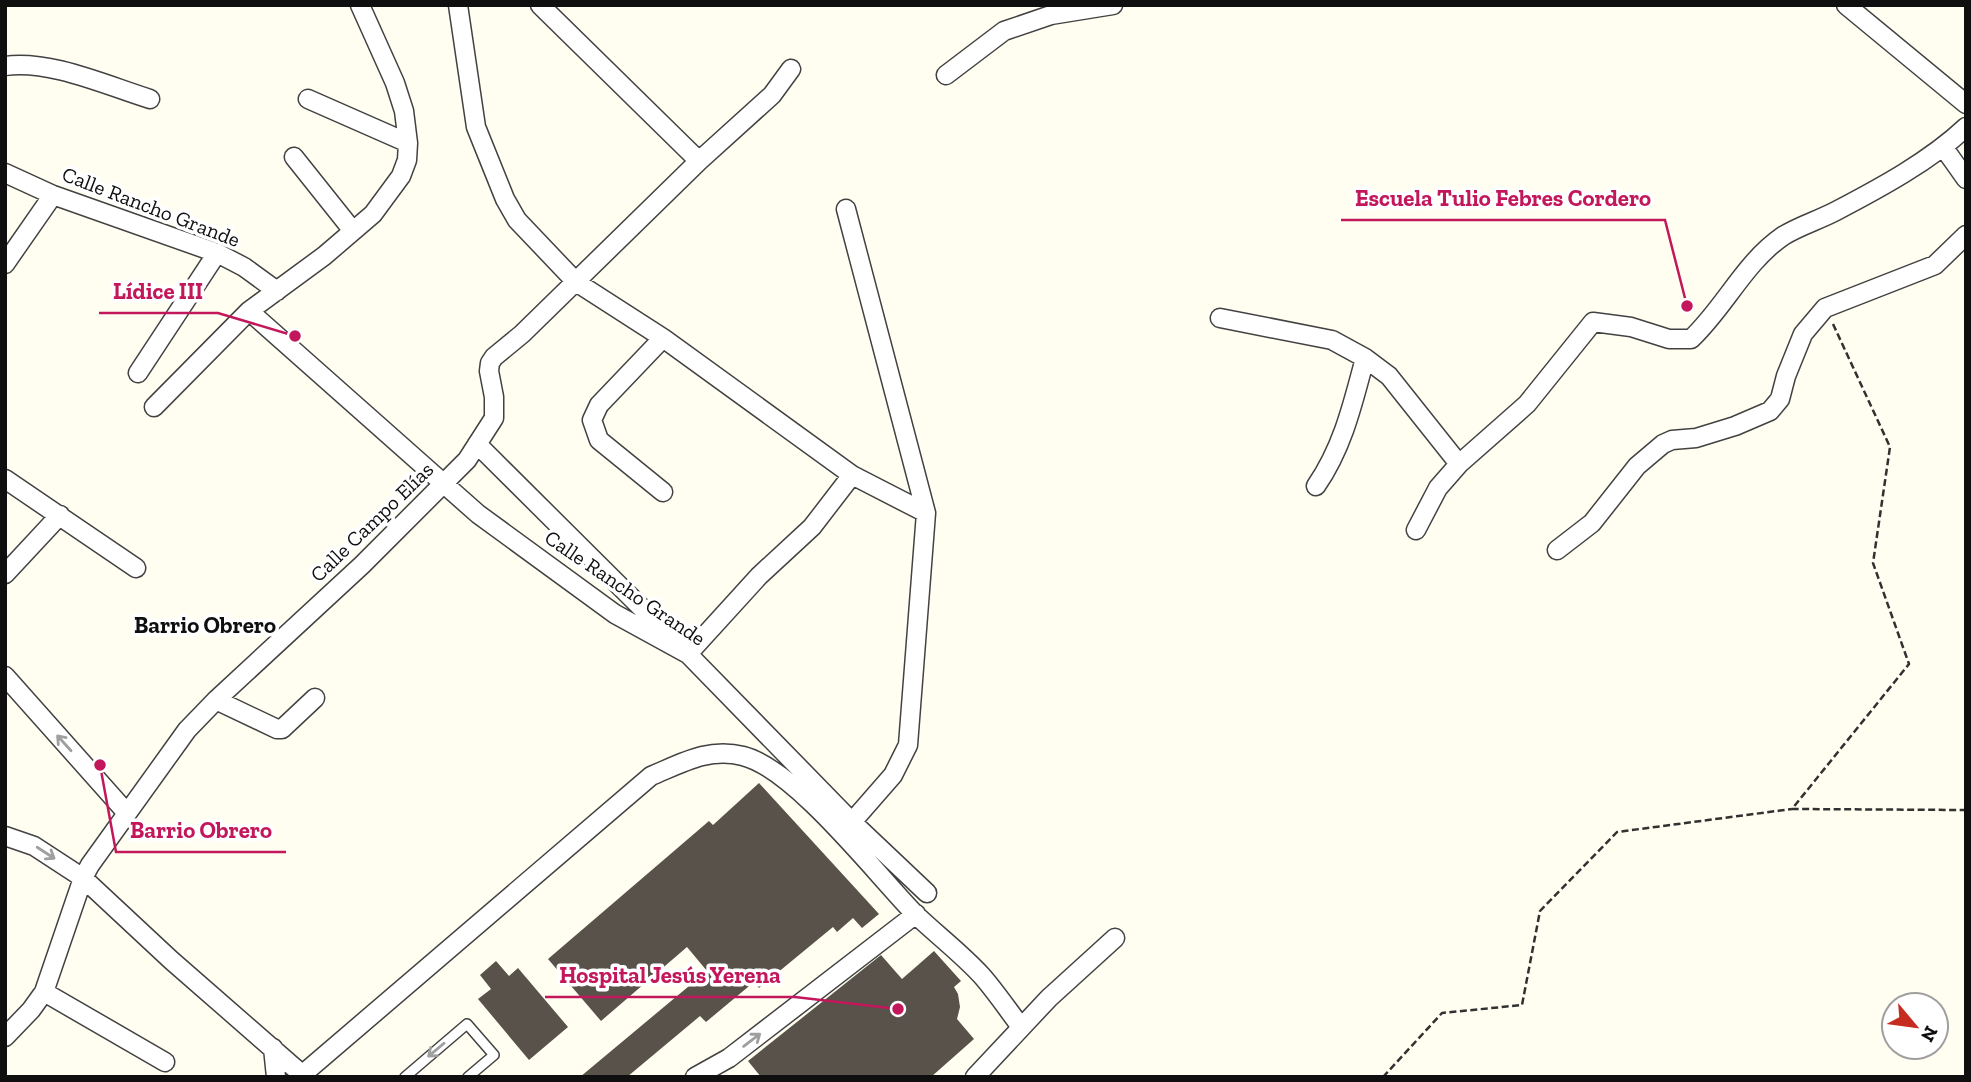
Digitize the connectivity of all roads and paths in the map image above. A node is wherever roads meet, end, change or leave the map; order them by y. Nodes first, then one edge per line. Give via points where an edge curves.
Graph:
1 (360, 5) edge
2 (458, 5) edge
3 (540, 5) edge
4 (1113, 5) edge
5 (1846, 5) edge
6 (5, 66) edge
7 (791, 69) dead end
8 (946, 75) dead end
9 (150, 99) dead end
10 (308, 99) dead end
11 (1966, 104) edge
12 (1966, 127) edge
13 (408, 143) junction
14 (1944, 148) junction
15 (294, 157) dead end
16 (699, 161) junction
17 (5, 173) edge
18 (1966, 179) edge
19 (53, 195) junction
20 (846, 209) dead end
21 (353, 231) junction
22 (1966, 234) edge
23 (217, 253) junction
24 (5, 264) edge
25 (576, 282) junction
26 (277, 291) junction
27 (1825, 308) junction
28 (249, 311) junction
29 (1220, 318) dead end
30 (663, 338) junction
31 (1365, 358) junction
32 (138, 373) dead end
33 (154, 407) dead end
34 (477, 444) junction
35 (1458, 464) junction
36 (852, 475) junction
37 (5, 479) edge
38 (444, 484) junction
39 (1316, 486) dead end
40 (663, 492) dead end
41 (926, 513) junction
42 (60, 515) junction
43 (1416, 530) dead end
44 (1557, 550) dead end
45 (136, 568) dead end
46 (5, 574) edge
47 (688, 654) junction
48 (5, 676) edge
49 (315, 698) dead end
50 (216, 700) junction
51 (1792, 809) junction
52 (1966, 810) edge
53 (126, 812) junction
54 (852, 822) junction
55 (5, 836) edge
56 (83, 878) junction
57 (927, 893) dead end
58 (916, 915) junction
59 (1115, 938) dead end
60 (44, 992) junction
61 (1021, 1027) junction
62 (5, 1037) edge
63 (273, 1048) junction
64 (165, 1062) dead end
65 (304, 1075) edge
66 (704, 1075) edge
67 (276, 1077) edge
68 (405, 1077) edge
69 (467, 1077) edge
70 (975, 1077) edge
71 (1383, 1077) edge

1 - 13 street via 395,83
2 - 25 street via 475,127 505,199 517,220
3 - 16 street
4 - 8 street via 1051,15 1004,31
5 - 11 street
6 - 9 street via 22,64 63,72
7 - 16 street, Calle Campo Elías via 772,94
10 - 13 street
12 - 14 street
13 - 21 street via 401,176 373,214
14 - 18 street
14 - 35 street via 1784,236 1748,267 1692,339 1669,339 1593,322 1527,404
15 - 21 street
16 - 25 street, Calle Campo Elías
17 - 19 street, Calle Rancho Grande
19 - 23 street, Calle Rancho Grande
19 - 24 street
20 - 41 street
21 - 26 street
22 - 27 street via 1935,265
23 - 26 street, Calle Rancho Grande
23 - 32 street
25 - 30 street
25 - 34 street, Calle Campo Elías via 490,363 494,418
26 - 28 street
27 - 44 street via 1803,334 1780,399 1770,411 1709,434 1663,444 1637,466 1592,523
27 - 51 path via 1890,447 1873,563 1909,664
28 - 33 street
28 - 38 street, Calle Rancho Grande
29 - 31 street via 1332,340
30 - 36 street
30 - 40 street via 599,405 592,420 599,440
31 - 35 street via 1389,376
31 - 39 street via 1347,427
34 - 38 street, Calle Campo Elías
34 - 47 street
35 - 43 street via 1438,488
36 - 41 street
36 - 47 street via 811,527
37 - 42 street
38 - 47 street, Calle Rancho Grande via 615,614
38 - 50 street, Calle Campo Elías
41 - 54 street via 908,745 893,775
42 - 45 street
42 - 46 street
47 - 54 street, Calle Rancho Grande
53 -> 48 street
49 - 50 street via 282,729
50 - 53 street, Calle Campo Elías via 187,730
51 - 52 path
51 - 71 path via 1617,832 1540,911 1522,1005 1442,1013
53 - 56 street, Calle Campo Elías
54 - 57 street, Calle Rancho Grande
55 -> 56 street via 34,846
56 - 60 street, Calle Campo Elías
56 - 63 street
58 - 61 street via 981,975
58 - 65 street via 820,811 768,768 746,757 719,752 695,757 652,776
66 -> 58 street
59 - 61 street
60 - 62 street, Calle Campo Elías
60 - 64 street
61 - 70 street
63 - 65 street
63 - 67 street
69 -> 68 lane via 494,1055 467,1024

